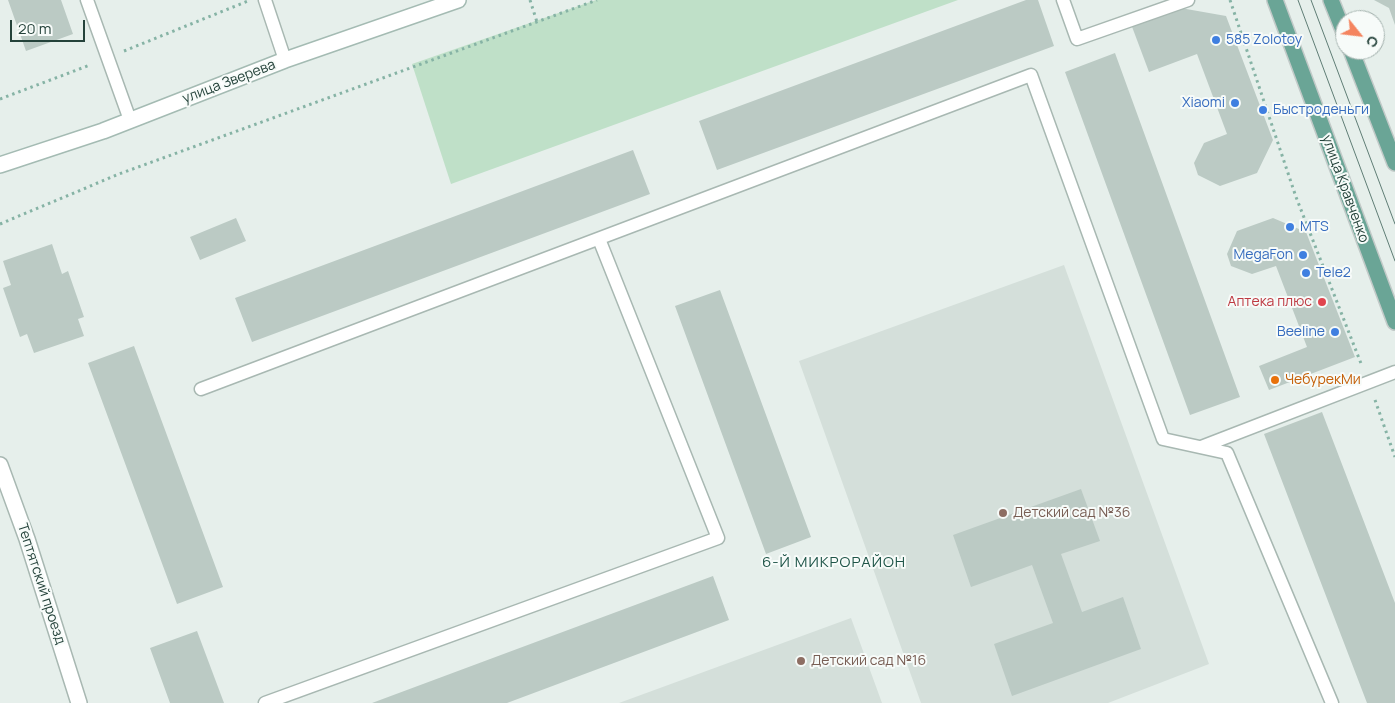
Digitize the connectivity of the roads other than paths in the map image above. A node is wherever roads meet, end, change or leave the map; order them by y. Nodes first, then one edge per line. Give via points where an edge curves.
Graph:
1 (87, 0) edge
2 (265, 0) edge
3 (455, 0) edge
4 (1063, 0) edge
5 (1188, 0) edge
6 (1275, 0) edge
7 (285, 60) junction
8 (1355, 60) edge
9 (130, 120) junction
10 (1395, 163) edge
11 (0, 165) edge
12 (599, 239) junction
13 (1395, 322) edge
14 (1395, 372) edge
15 (201, 389) dead end
16 (1201, 447) junction
17 (0, 465) edge
18 (79, 703) edge
19 (265, 703) edge
20 (1332, 703) edge

1 - 9 lane
2 - 7 lane
3 - 7 main road, улица Зверева
4 - 5 lane via 1077,40
6 - 13 main road, улица Кравченко
7 - 9 main road, улица Зверева
8 - 10 main road
9 - 11 main road, улица Зверева
12 - 15 lane
12 - 16 lane via 1031,75 1163,439
12 - 19 lane via 718,538
14 - 16 lane
16 - 20 lane via 1227,452
17 - 18 main road, Тептятский проезд via 28,539

